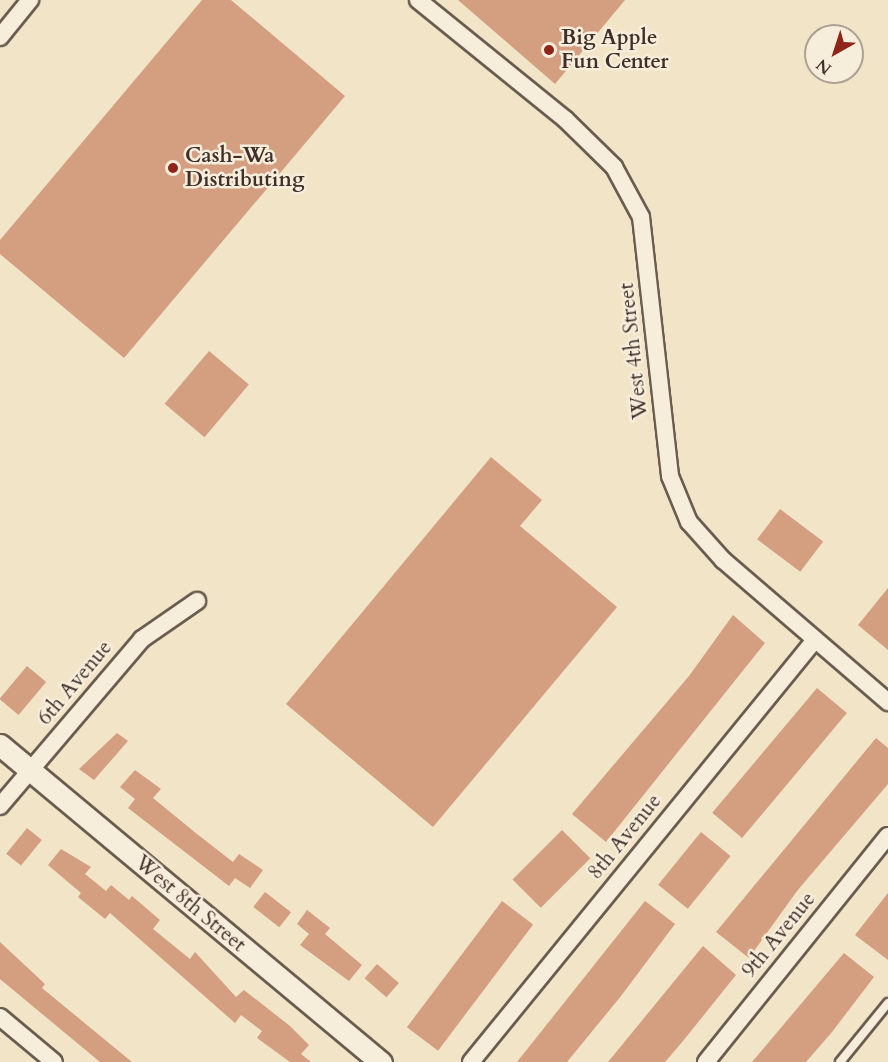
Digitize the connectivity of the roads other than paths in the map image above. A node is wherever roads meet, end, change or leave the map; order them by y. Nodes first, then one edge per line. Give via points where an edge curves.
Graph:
1 (30, 0) edge
2 (418, 0) edge
3 (0, 37) edge
4 (197, 601) dead end
5 (814, 641) junction
6 (888, 702) edge
7 (0, 745) edge
8 (30, 770) junction
9 (0, 807) edge
10 (888, 836) edge
11 (888, 1003) edge
12 (0, 1017) edge
13 (54, 1062) edge
14 (381, 1062) edge
15 (471, 1062) edge
16 (706, 1062) edge
17 (840, 1062) edge

1 - 3 street
2 - 5 street, West 4th Street via 565,119 614,167 641,217 670,476 689,522
4 - 8 street, 6th Avenue via 142,639
5 - 6 street, West 4th Street
5 - 15 street, 8th Avenue
7 - 8 street, West 8th Street
8 - 9 street, 6th Avenue
8 - 14 street, West 8th Street
10 - 16 street, 9th Avenue
11 - 17 lane
12 - 13 street

